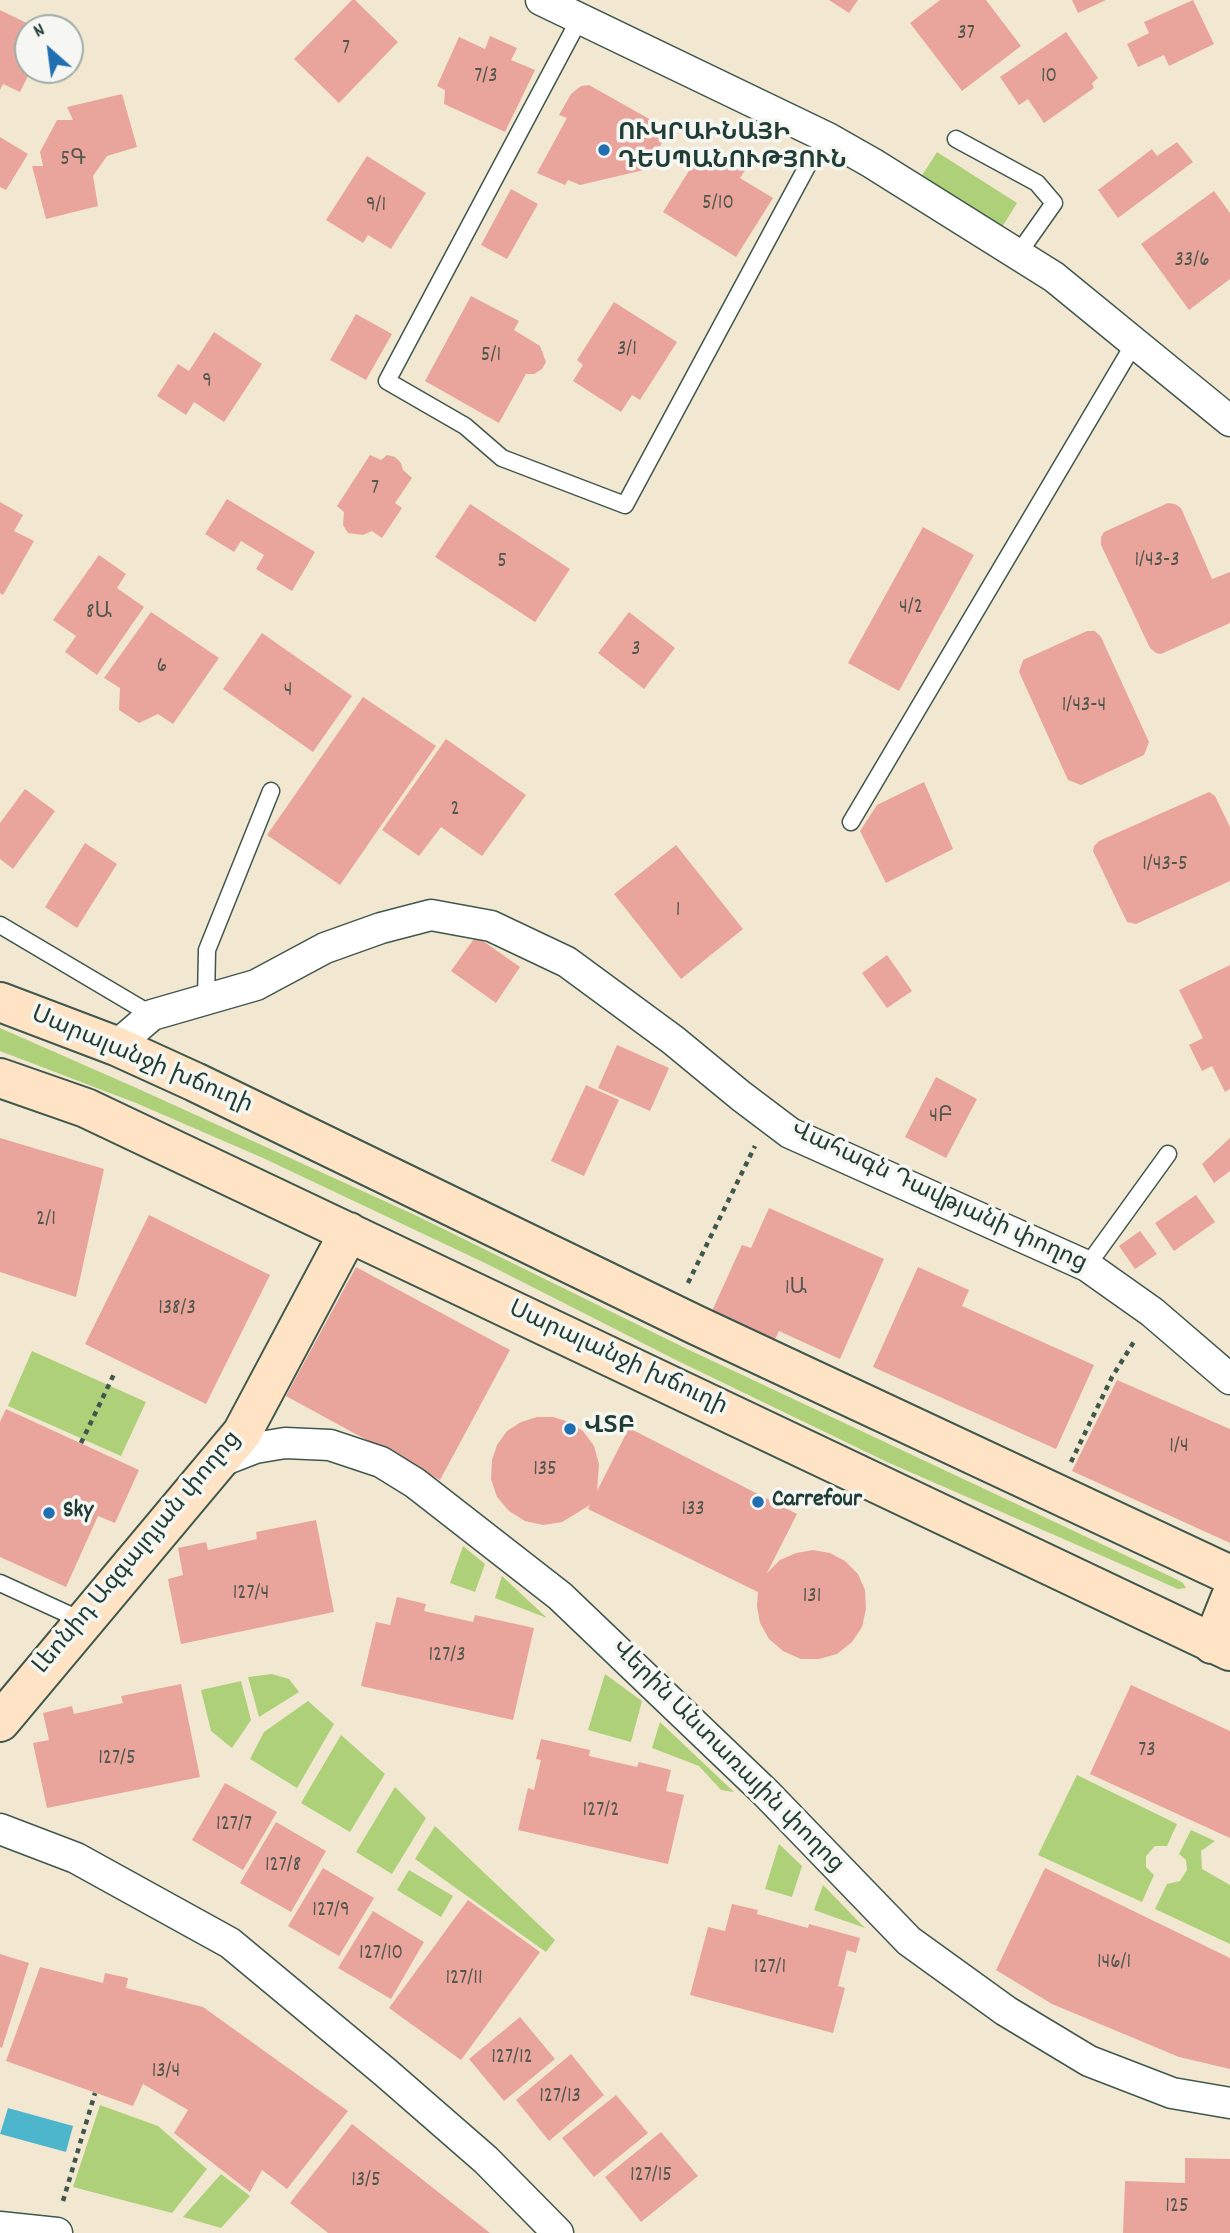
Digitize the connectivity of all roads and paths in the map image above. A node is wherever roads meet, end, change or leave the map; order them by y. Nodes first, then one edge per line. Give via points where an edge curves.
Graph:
1 (541, 0) edge
2 (580, 18) junction
3 (828, 138) junction
4 (956, 139) dead end
5 (1018, 254) junction
6 (1135, 342) junction
7 (1230, 421) edge
8 (271, 791) dead end
9 (851, 822) dead end
10 (0, 925) edge
11 (6, 1001) edge
12 (206, 1001) junction
13 (152, 1015) junction
14 (116, 1046) junction
15 (0, 1078) edge
16 (769, 1117) junction
17 (1168, 1154) dead end
18 (349, 1232) junction
19 (1087, 1266) junction
20 (682, 1295) dead end
21 (1152, 1312) junction
22 (115, 1372) dead end
23 (1230, 1379) edge
24 (81, 1443) dead end
25 (219, 1462) junction
26 (1066, 1473) dead end
27 (1230, 1575) edge
28 (0, 1583) edge
29 (1230, 1599) edge
30 (83, 1621) junction
31 (1221, 1647) edge
32 (0, 1721) edge
33 (0, 1829) edge
34 (96, 2093) dead end
35 (1230, 2103) edge
36 (0, 2227) edge
37 (55, 2233) edge
38 (558, 2233) edge

1 - 2 street
2 - 3 street
2 - 3 lane via 387,381 465,426 502,458 625,505 810,161
3 - 5 street
4 - 5 lane via 1037,183 1054,203
5 - 6 street
6 - 7 street
6 - 9 lane
8 - 12 lane via 207,950
10 - 13 lane
11 - 14 main road, Սարալանջի խճուղի
12 - 13 street, Վահագն Դավթյանի փողոց
12 - 16 street, Վահագն Դավթյանի փողոց via 256,985 324,948 381,928 431,915 491,926 567,962
13 - 14 street, Վահագն Դավթյանի փողոց
14 - 27 main road, Սարալանջի խճուղի
15 - 18 main road, Սարալանջի խճուղի via 86,1108
16 - 19 street, Վահագն Դավթյանի փողոց via 790,1133
16 - 20 path
17 - 19 lane
18 - 25 main road, Լեոնիդ Ազգալդյան փողոց via 242,1433
18 - 31 main road, Սարալանջի խճուղի
19 - 21 street, Վահագն Դավթյանի փողոց
21 - 23 street, Վահագն Դավթյանի փողոց
21 - 26 path via 1112,1377
22 - 24 path
25 - 30 main road, Լեոնիդ Ազգալդյան փողոց
25 - 35 street, Վերին Անտառային փողոց via 285,1443 330,1446 380,1462 415,1483 561,1597 766,1793 909,1941 1006,2011 1090,2061 1172,2093
28 - 30 lane
29 - 31 main road
30 - 32 main road, Լեոնիդ Ազգալդյան փողոց
33 - 38 street via 76,1858 230,1943 486,2160
34 - 37 path
36 - 37 street

